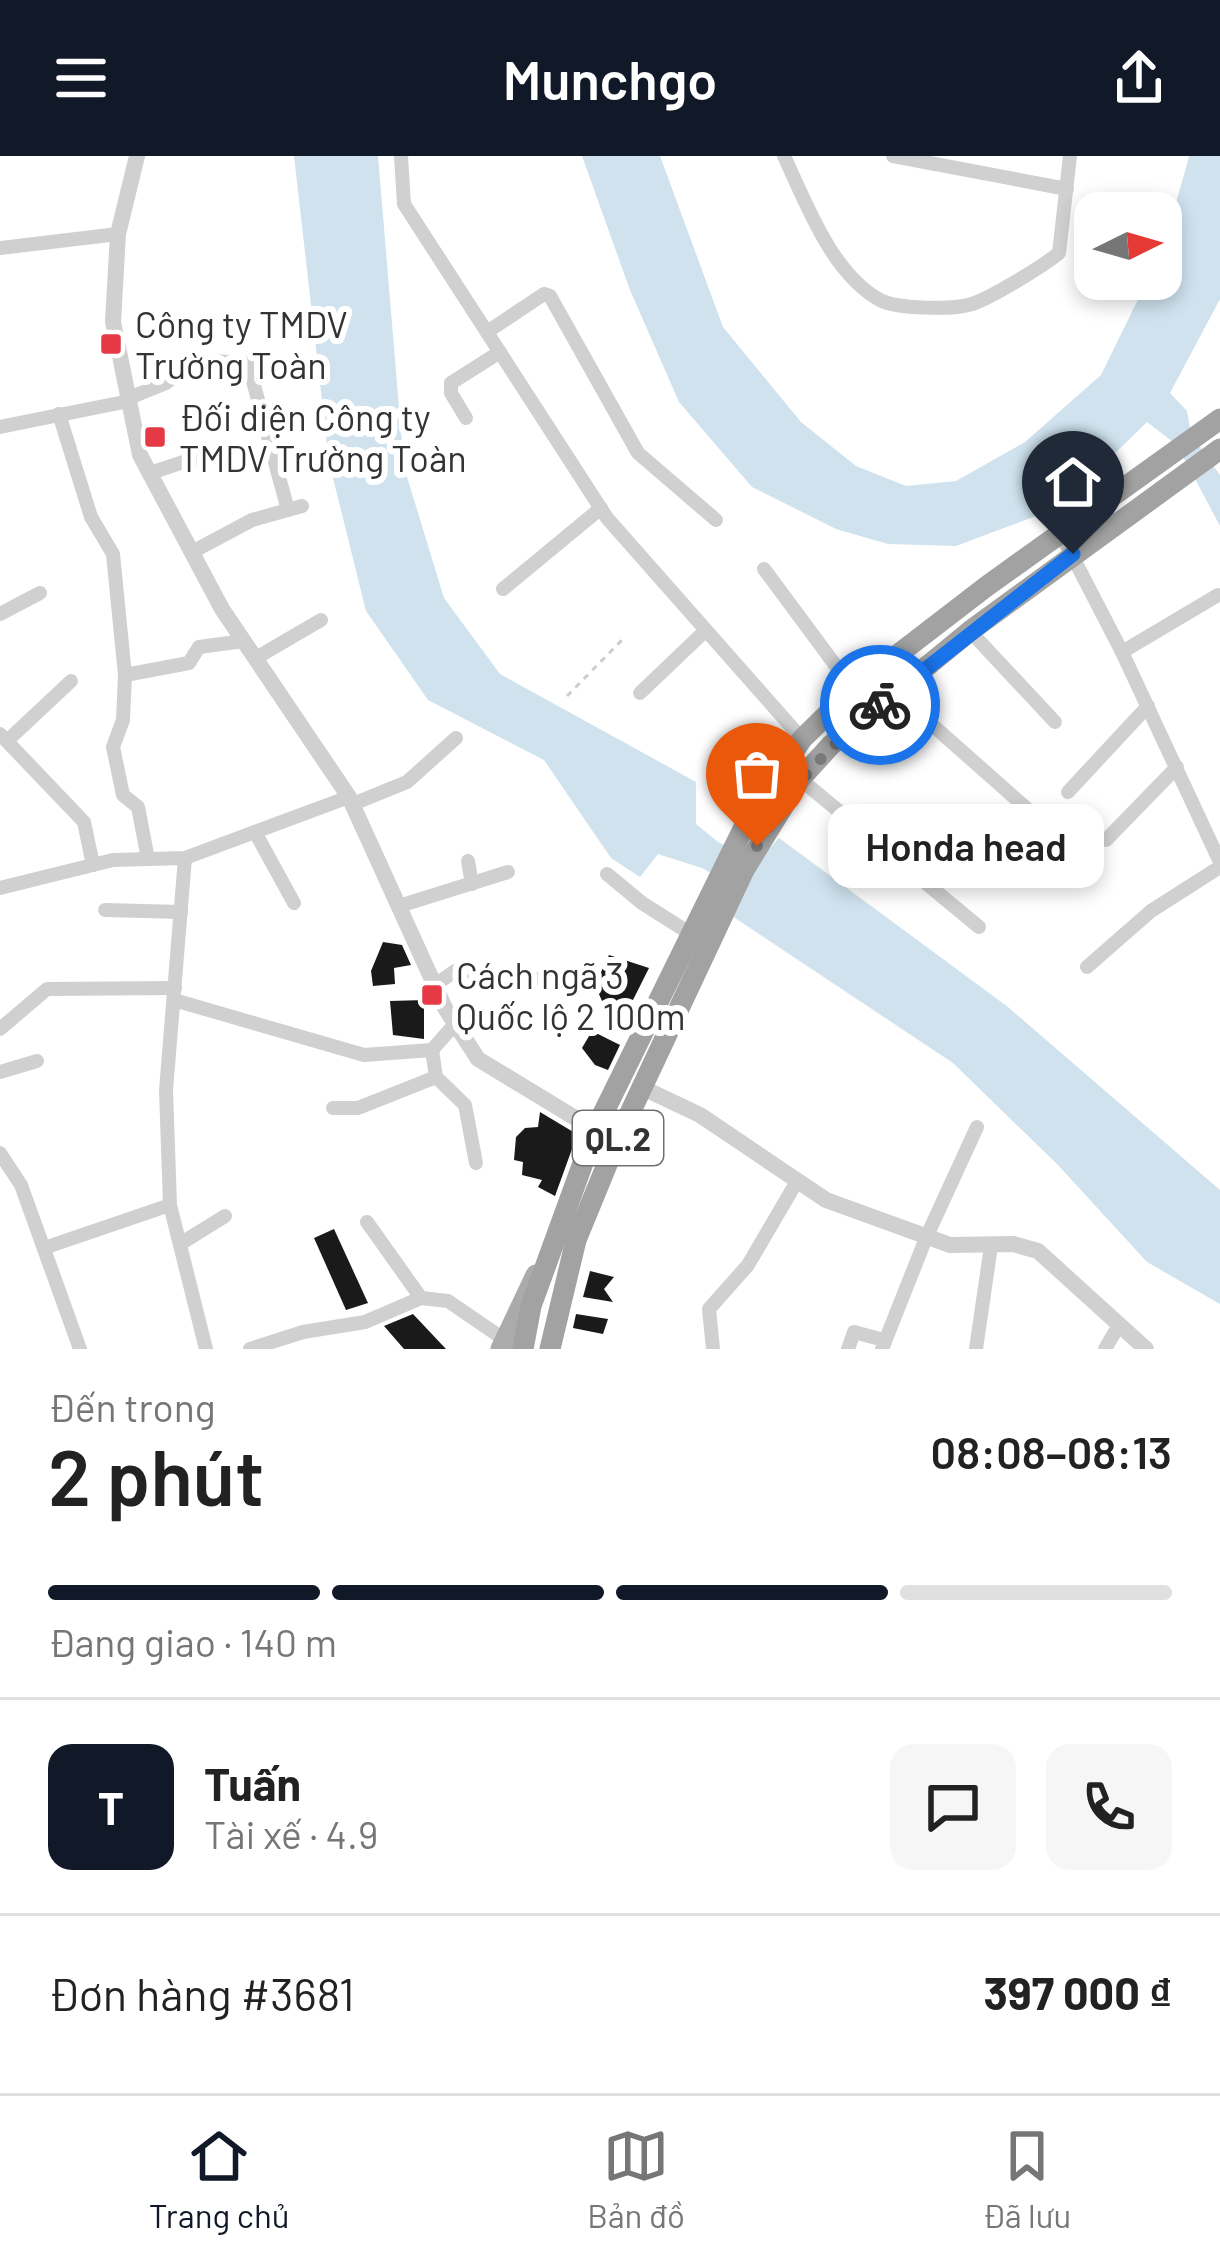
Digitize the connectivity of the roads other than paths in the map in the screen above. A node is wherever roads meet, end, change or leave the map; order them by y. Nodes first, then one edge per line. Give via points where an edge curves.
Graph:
1 (137, 156) edge
2 (784, 156) edge
3 (893, 156) edge
4 (1070, 156) edge
5 (406, 157) edge
6 (1067, 189) junction
7 (118, 234) junction
8 (0, 248) edge
9 (487, 332) junction
10 (500, 352) junction
11 (129, 400) junction
12 (59, 414) junction
13 (466, 418) dead end
14 (1220, 419) edge
15 (0, 428) edge
16 (223, 448) dead end
17 (1217, 452) edge
18 (149, 472) junction
19 (601, 508) junction
20 (716, 520) dead end
21 (1067, 544) junction
22 (192, 552) junction
23 (764, 569) dead end
24 (502, 590) dead end
25 (40, 593) dead end
26 (1218, 595) edge
27 (0, 614) edge
28 (320, 620) dead end
29 (705, 631) junction
30 (970, 631) junction
31 (244, 641) junction
32 (1122, 652) junction
33 (256, 658) junction
34 (125, 675) junction
35 (71, 681) dead end
36 (853, 689) junction
37 (895, 692) junction
38 (640, 693) dead end
39 (1148, 706) junction
40 (1055, 722) dead end
41 (3, 737) edge
42 (456, 738) dead end
43 (802, 739) junction
44 (1177, 766) junction
45 (800, 779) junction
46 (1068, 792) dead end
47 (351, 801) junction
48 (1033, 814) dead end
49 (255, 832) junction
50 (1106, 840) dead end
51 (185, 858) junction
52 (148, 860) junction
53 (468, 861) dead end
54 (93, 865) junction
55 (1220, 865) edge
56 (508, 872) dead end
57 (607, 874) dead end
58 (472, 884) junction
59 (0, 888) edge
60 (294, 903) dead end
61 (399, 906) junction
62 (105, 910) dead end
63 (181, 912) junction
64 (979, 927) dead end
65 (700, 932) junction
66 (1087, 967) dead end
67 (550, 980) dead end
68 (435, 985) junction
69 (175, 994) junction
70 (455, 1024) junction
71 (0, 1029) edge
72 (432, 1050) junction
73 (38, 1060) dead end
74 (0, 1072) edge
75 (436, 1077) junction
76 (643, 1088) junction
77 (333, 1108) dead end
78 (977, 1127) dead end
79 (595, 1130) junction
80 (0, 1153) edge
81 (476, 1163) dead end
82 (796, 1183) junction
83 (170, 1205) junction
84 (225, 1216) dead end
85 (367, 1222) dead end
86 (926, 1238) junction
87 (180, 1244) junction
88 (991, 1246) junction
89 (44, 1248) junction
90 (421, 1298) junction
91 (1119, 1324) junction
92 (883, 1345) edge
93 (510, 1346) edge
94 (80, 1349) edge
95 (206, 1349) edge
96 (250, 1349) edge
97 (550, 1349) edge
98 (713, 1349) edge
99 (848, 1349) edge
100 (976, 1349) edge
101 (1105, 1349) edge
102 (1146, 1349) edge

1 - 7 street
2 - 6 street via 844,266 891,304 973,304 1056,256
3 - 6 street
4 - 6 street
5 - 9 street via 404,204
7 - 8 street
7 - 11 street via 113,322
9 - 10 street
9 - 20 street via 550,296 638,453
10 - 13 street via 451,383
10 - 19 street
11 - 12 street
11 - 18 street
11 - 22 street via 190,365 248,363 295,508
12 - 15 street
12 - 34 street via 91,517 113,554
14 - 21 highway, QL.2
16 - 18 street
17 - 21 highway, QL.2
18 - 22 street
19 - 24 street
19 - 29 street
21 - 30 highway, QL.2
21 - 32 street
21 - 36 highway, QL.2
22 - 31 street
23 - 36 street
25 - 27 street
26 - 32 street
28 - 33 street
29 - 38 street
29 - 43 street
30 - 37 highway, QL.2
30 - 40 street
31 - 33 street
31 - 34 street via 199,647 188,662
32 - 39 street
33 - 47 street
34 - 52 street via 124,720 113,746
35 - 41 street
36 - 43 highway, QL.2
37 - 45 highway, QL.2
37 - 48 street
39 - 44 street
39 - 46 street
41 - 54 street via 84,823
42 - 47 street via 407,782
43 - 65 highway, QL.2 via 751,813
44 - 50 street
44 - 55 street
45 - 64 street
45 - 65 highway, QL.2
47 - 49 street
47 - 61 street
49 - 51 street
49 - 60 street
51 - 52 street
51 - 63 street
52 - 54 street
53 - 58 street
54 - 59 street
55 - 66 street
56 - 58 street
57 - 65 street
58 - 61 street
61 - 68 street
62 - 63 street
63 - 69 street
65 - 76 highway, QL.2
65 - 79 highway, QL.2
67 - 68 street via 455,971
68 - 70 street
69 - 71 street via 47,989
69 - 72 street via 364,1054
69 - 83 street via 166,1090
70 - 72 street
70 - 79 street via 478,1059
72 - 75 street
73 - 74 street
75 - 77 street via 358,1108
75 - 81 street via 465,1105
76 - 82 street via 731,1134
76 - 97 highway, QL.2 via 576,1240
78 - 86 street
79 - 93 highway, QL.2
80 - 89 street
82 - 86 street
82 - 98 street via 748,1265 709,1309
83 - 87 street
83 - 89 street
84 - 87 street
85 - 90 street
86 - 88 street
86 - 92 street
87 - 95 street
88 - 91 street via 1038,1251
88 - 100 street
89 - 94 street
90 - 93 street via 448,1301
90 - 96 street via 365,1322
91 - 101 street
91 - 102 street
92 - 99 street via 854,1332

